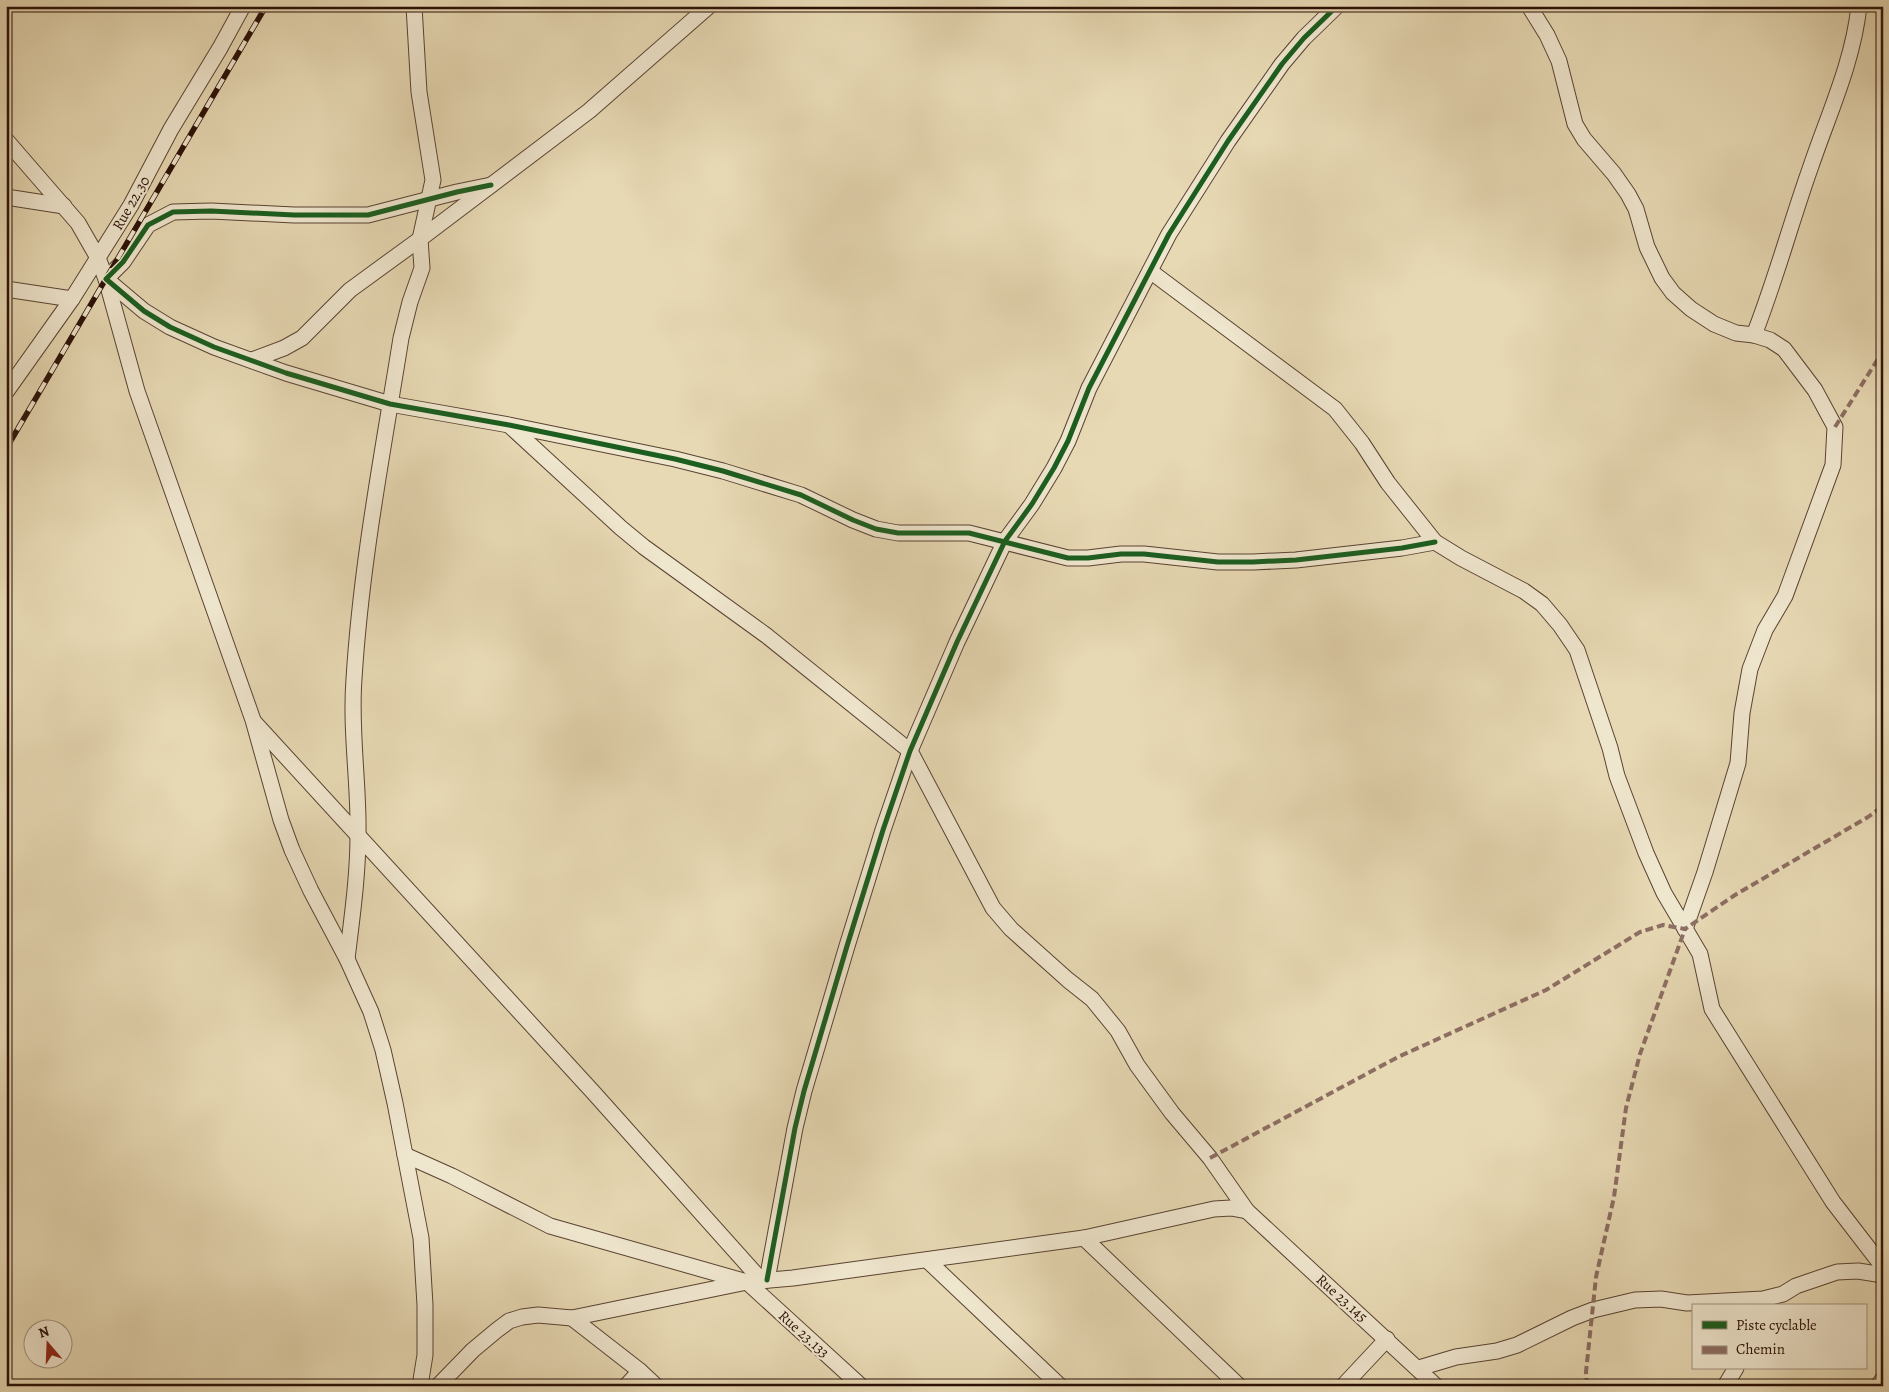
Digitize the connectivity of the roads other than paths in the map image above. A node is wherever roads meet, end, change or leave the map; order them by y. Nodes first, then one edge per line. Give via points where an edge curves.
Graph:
1 (243, 6) edge
2 (414, 6) edge
3 (709, 6) edge
4 (1337, 6) edge
5 (1529, 6) edge
6 (1858, 6) edge
7 (6, 140) edge
8 (491, 185) junction
9 (6, 197) edge
10 (429, 198) junction
11 (64, 206) junction
12 (420, 239) junction
13 (98, 258) junction
14 (1150, 271) junction
15 (106, 279) junction
16 (6, 289) edge
17 (72, 299) junction
18 (1754, 335) junction
19 (252, 360) junction
20 (6, 392) edge
21 (390, 404) junction
22 (509, 425) junction
23 (1005, 541) junction
24 (1435, 542) junction
25 (253, 720) junction
26 (910, 751) junction
27 (358, 834) junction
28 (1685, 929) junction
29 (347, 959) junction
30 (404, 1155) junction
31 (1247, 1211) junction
32 (1084, 1238) junction
33 (927, 1260) junction
34 (1883, 1267) edge
35 (1883, 1275) edge
36 (759, 1281) junction
37 (1780, 1300) edge
38 (572, 1318) junction
39 (1387, 1339) junction
40 (1420, 1368) junction
41 (1735, 1370) edge
42 (640, 1371) junction
43 (1883, 1379) edge
44 (420, 1386) edge
45 (438, 1386) edge
46 (626, 1386) edge
47 (656, 1386) edge
48 (861, 1386) edge
49 (1060, 1386) edge
50 (1239, 1386) edge
51 (1343, 1386) edge
52 (1436, 1386) edge
53 (1725, 1386) edge
54 (1878, 1386) edge

1 - 13 street, Rue 22.30
2 - 10 street via 420,92 433,180
3 - 8 street via 589,111
4 - 14 street via 1282,64 1228,141 1169,234
5 - 18 street via 1559,61 1575,124 1628,194 1662,278 1673,293 1699,314 1736,334
6 - 18 street via 1849,60 1774,285
7 - 11 street
8 - 10 street
8 - 12 street
9 - 11 street
10 - 12 street
10 - 15 street via 368,215 173,212 148,225 123,262
11 - 13 street
12 - 19 street via 350,290 302,338
12 - 21 street via 422,268 401,338
13 - 15 street
13 - 17 street, Rue 22.30
14 - 23 street via 1089,388 1054,468
14 - 24 street via 1335,409
15 - 19 street via 144,311 170,327
15 - 25 street via 137,391
16 - 17 street
17 - 20 street, Rue 22.30
18 - 28 street via 1784,349 1815,390 1834,427 1833,465 1785,596 1765,630 1750,669 1738,763
19 - 21 street
21 - 22 street
21 - 27 street via 362,588 354,681
22 - 23 street via 675,459 766,483 876,528 928,535 969,533
22 - 26 street via 644,547 767,636
23 - 24 street via 1068,558 1144,554 1218,562 1296,560
23 - 26 street
24 - 28 street via 1524,590 1542,604 1577,650 1617,776 1646,853
25 - 27 street, Rue 23.133
25 - 29 street via 292,850
26 - 31 street, Rue 23.145 via 993,908 1011,929 1092,999 1118,1031 1137,1066 1210,1158
26 - 36 street via 846,946 804,1091
27 - 29 street
27 - 36 street, Rue 23.133 via 593,1092
28 - 34 street via 1700,954 1712,1009 1833,1202
29 - 30 street via 371,1012 383,1050
30 - 36 street via 550,1226
30 - 44 street via 424,1267 424,1356
31 - 32 street via 1214,1209
31 - 39 street, Rue 23.145
32 - 33 street
32 - 50 street
33 - 36 street
33 - 49 street
35 - 37 street via 1837,1272 1803,1283
36 - 38 street
36 - 48 street, Rue 23.133
37 - 40 street via 1687,1303 1662,1299 1635,1300 1593,1310 1517,1344
38 - 42 street
38 - 45 street via 538,1315 509,1321 473,1350
39 - 40 street, Rue 23.145
39 - 51 street
40 - 52 street, Rue 23.145
41 - 53 street
42 - 46 street
42 - 47 street
43 - 54 street

